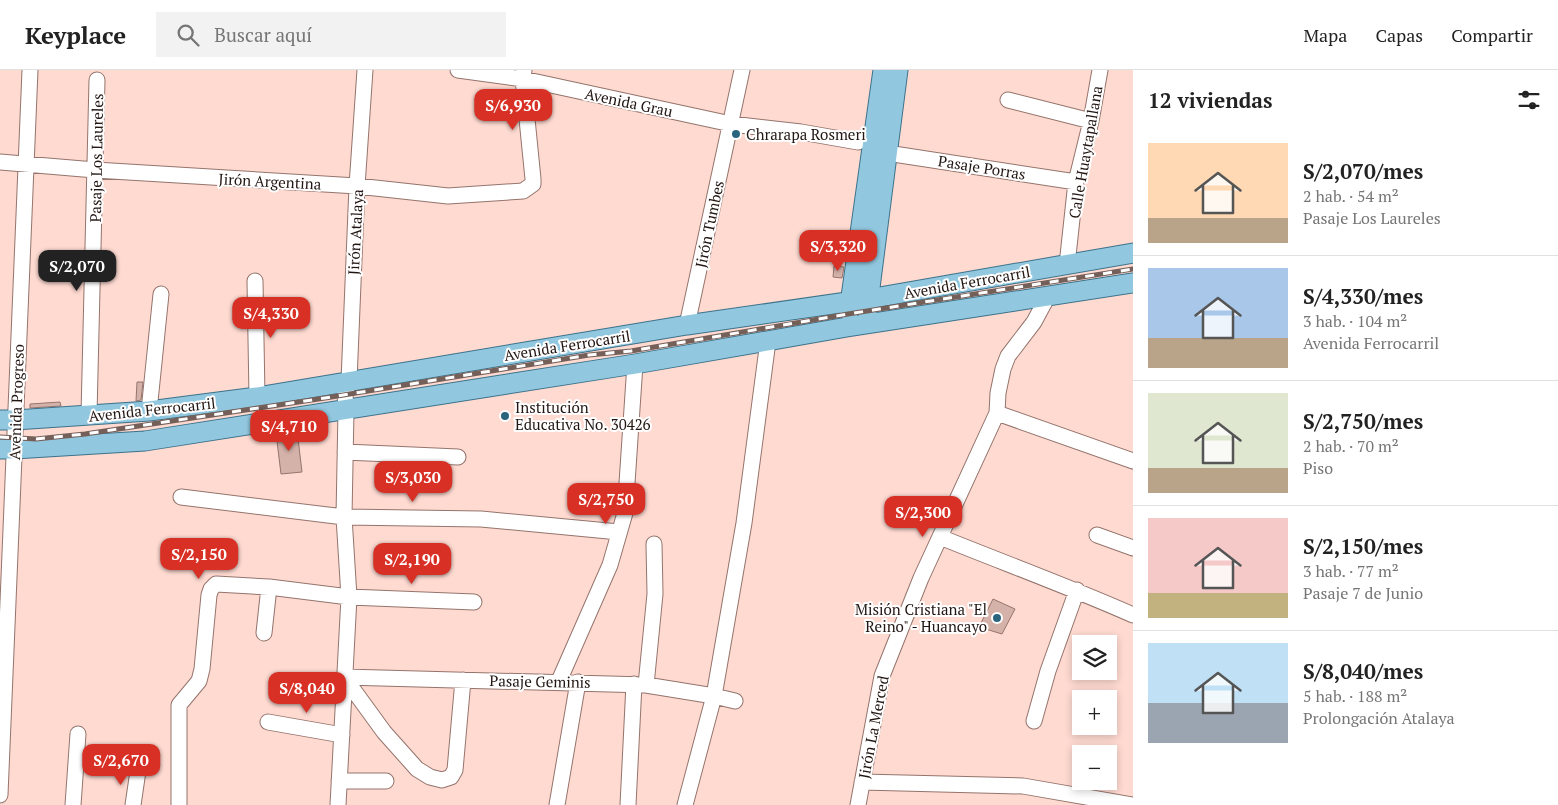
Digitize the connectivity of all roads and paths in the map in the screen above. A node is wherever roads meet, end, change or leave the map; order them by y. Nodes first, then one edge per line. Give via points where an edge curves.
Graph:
1 (30, 70) edge
2 (365, 70) edge
3 (458, 70) edge
4 (742, 70) edge
5 (1100, 70) edge
6 (887, 71) edge
7 (524, 74) edge
8 (98, 80) dead end
9 (1008, 100) dead end
10 (1091, 121) junction
11 (731, 124) junction
12 (858, 142) dead end
13 (887, 153) junction
14 (0, 162) edge
15 (26, 164) junction
16 (95, 170) junction
17 (1076, 182) junction
18 (357, 186) junction
19 (1133, 253) edge
20 (1067, 265) junction
21 (255, 281) dead end
22 (1133, 283) edge
23 (162, 294) dead end
24 (1048, 296) junction
25 (859, 300) junction
26 (687, 325) junction
27 (856, 326) junction
28 (768, 341) junction
29 (635, 364) junction
30 (347, 395) junction
31 (257, 397) junction
32 (149, 411) junction
33 (997, 413) junction
34 (89, 415) junction
35 (8, 420) edge
36 (7, 449) edge
37 (345, 452) junction
38 (458, 457) dead end
39 (1133, 461) edge
40 (181, 497) dead end
41 (344, 517) junction
42 (619, 532) junction
43 (1097, 535) dead end
44 (940, 537) junction
45 (654, 544) dead end
46 (1133, 548) edge
47 (269, 587) junction
48 (1077, 590) junction
49 (349, 597) junction
50 (474, 602) dead end
51 (1133, 615) edge
52 (264, 633) dead end
53 (2, 674) edge
54 (344, 677) junction
55 (463, 680) junction
56 (559, 681) junction
57 (578, 682) junction
58 (640, 684) junction
59 (714, 696) junction
60 (735, 701) dead end
61 (1034, 721) dead end
62 (268, 722) dead end
63 (78, 734) dead end
64 (342, 735) junction
65 (138, 771) dead end
66 (339, 781) junction
67 (386, 781) dead end
68 (862, 782) junction
69 (0, 795) edge
70 (72, 805) edge
71 (133, 805) edge
72 (179, 805) edge
73 (338, 805) edge
74 (557, 805) edge
75 (628, 805) edge
76 (685, 805) edge
77 (858, 805) edge
78 (1132, 805) edge

1 - 15 street, Avenida Progreso
2 - 18 street, Jirón Atalaya
3 - 7 street, Avenida Grau
4 - 11 street, Jirón Tumbes
5 - 10 street, Calle Huaytapallana
6 - 13 main road
6 - 25 main road
7 - 11 street, Avenida Grau
7 - 18 street, Jirón Argentina via 533,180 530,187 523,191 448,196
8 - 16 street, Pasaje Los Laureles
9 - 10 street
10 - 17 street, Calle Huaytapallana
11 - 12 street, Avenida Grau
11 - 26 street, Jirón Tumbes
13 - 17 street, Pasaje Porras
13 - 25 main road
14 - 15 street, Jirón Argentina
15 - 16 street, Jirón Argentina
15 - 35 street, Avenida Progreso
16 - 18 street, Jirón Argentina
16 - 34 street, Pasaje Los Laureles
17 - 20 street, Calle Huaytapallana
18 - 30 street, Jirón Atalaya
19 - 20 main road, Avenida Ferrocarril
20 - 25 main road, Avenida Ferrocarril
21 - 31 street
22 - 24 main road, Avenida Ferrocarril
23 - 32 street
24 - 27 main road, Avenida Ferrocarril
24 - 33 street, Jirón La Merced via 1034,322 1008,356 998,393
25 - 26 main road, Avenida Ferrocarril
25 - 27 main road
26 - 30 main road, Avenida Ferrocarril
27 - 28 main road, Avenida Ferrocarril
28 - 29 main road, Avenida Ferrocarril
28 - 59 street via 744,523
29 - 30 main road, Avenida Ferrocarril
29 - 42 street via 626,513
30 - 31 main road, Avenida Ferrocarril
30 - 36 main road, Avenida Ferrocarril via 145,441
30 - 37 street, Jirón Atalaya
31 - 32 main road, Avenida Ferrocarril
32 - 34 main road, Avenida Ferrocarril
33 - 39 street
33 - 44 street, Jirón La Merced
34 - 35 main road, Avenida Ferrocarril
35 - 36 street, Avenida Progreso
36 - 53 street, Avenida Progreso
37 - 38 street
37 - 41 street, Jirón Atalaya
40 - 41 street
41 - 42 street via 481,519
41 - 49 street, Jirón Atalaya
42 - 56 street via 610,565
43 - 46 street
44 - 48 street
44 - 68 street, Jirón La Merced via 882,676
45 - 58 street via 655,594
47 - 49 street
47 - 52 street
47 - 72 street via 216,584 211,589 201,675 179,705
48 - 51 street
48 - 61 street
49 - 50 street
49 - 54 street, Jirón Atalaya
53 - 69 street, Avenida Progreso
54 - 55 street, Pasaje Geminis
54 - 55 street via 384,732 417,769 442,780 451,777 455,770
54 - 64 street, Jirón Atalaya
55 - 56 street, Pasaje Geminis
56 - 57 street, Pasaje Geminis
57 - 58 street, Pasaje Geminis
57 - 74 street
58 - 59 street, Pasaje Geminis
58 - 75 street
59 - 60 street, Pasaje Geminis
59 - 76 street
62 - 64 street
63 - 70 street
64 - 66 street, Jirón Atalaya
65 - 71 street
66 - 67 street
66 - 73 street, Jirón Atalaya
68 - 77 street, Jirón La Merced
68 - 78 street via 1023,786

